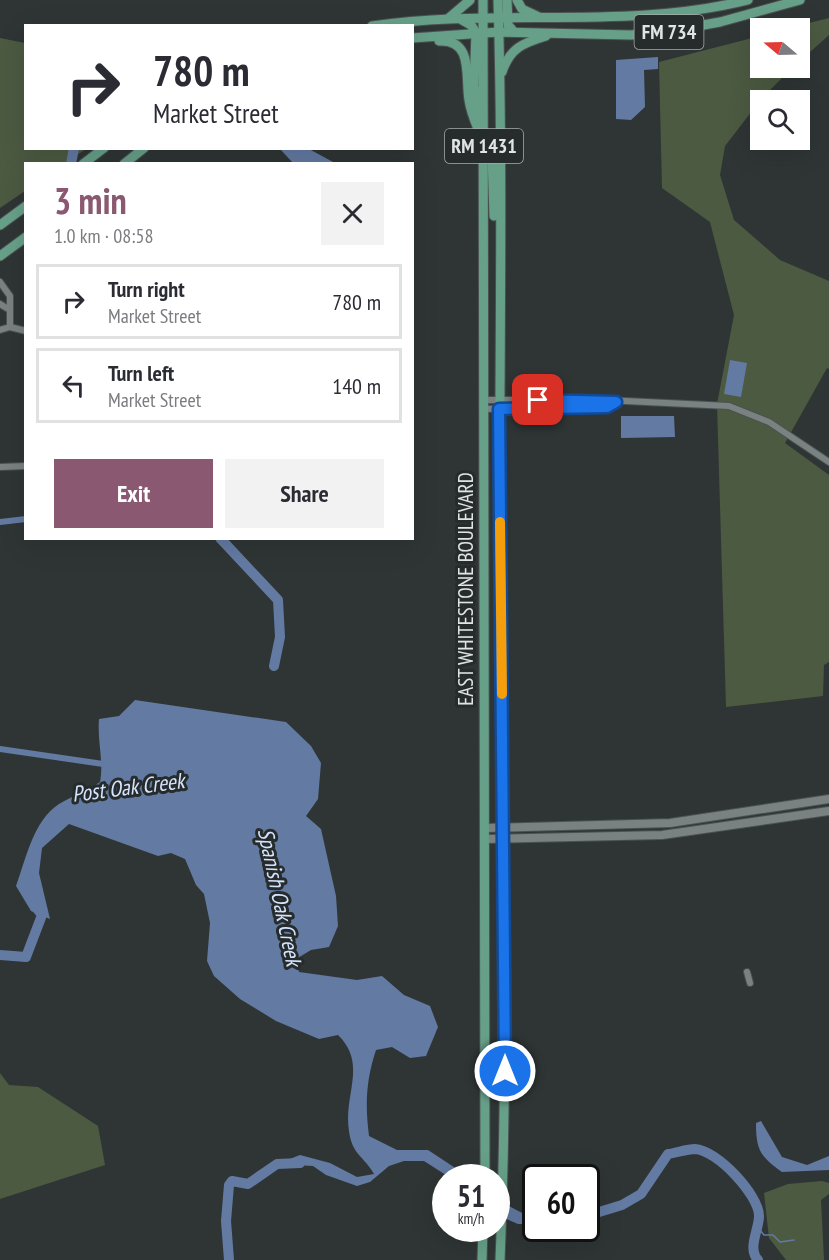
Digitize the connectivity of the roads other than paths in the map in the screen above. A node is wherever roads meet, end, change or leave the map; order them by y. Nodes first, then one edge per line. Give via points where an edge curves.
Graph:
1 (470, 0) edge
2 (483, 0) edge
3 (498, 0) edge
4 (507, 0) edge
5 (517, 0) edge
6 (748, 0) edge
7 (800, 0) edge
8 (446, 19) junction
9 (458, 19) junction
10 (484, 19) junction
11 (503, 19) junction
12 (544, 19) junction
13 (393, 24) edge
14 (499, 32) junction
15 (514, 32) junction
16 (480, 33) junction
17 (556, 33) junction
18 (414, 38) edge
19 (414, 38) edge
20 (500, 77) junction
21 (485, 129) junction
22 (484, 146) junction
23 (101, 150) edge
24 (86, 162) edge
25 (24, 207) edge
26 (0, 225) edge
27 (24, 238) edge
28 (0, 256) edge
29 (1, 287) edge
30 (499, 295) junction
31 (0, 304) edge
32 (10, 310) junction
33 (10, 327) junction
34 (0, 330) edge
35 (24, 330) edge
36 (483, 404) junction
37 (499, 404) junction
38 (829, 462) edge
39 (24, 466) edge
40 (0, 467) edge
41 (829, 799) edge
42 (829, 811) edge
43 (486, 828) junction
44 (503, 828) junction
45 (504, 838) junction
46 (486, 839) junction
47 (747, 972) dead end
48 (750, 983) dead end
49 (485, 1164) edge
50 (500, 1260) edge

1 - 8 main road
2 - 10 main road
3 - 11 main road, EAST WHITESTONE BOULEVARD / RM 1431
4 - 11 main road
5 - 12 main road via 522,9
6 - 12 main road, FM 734 via 680,13
7 - 17 main road, FM 734 via 665,32
8 - 9 main road
8 - 13 main road
9 - 10 main road
9 - 16 main road
10 - 11 main road, FM 734
10 - 16 main road
11 - 12 main road, FM 734
11 - 14 main road, EAST WHITESTONE BOULEVARD / RM 1431
11 - 15 main road
14 - 15 main road, FM 734
14 - 16 main road, FM 734
14 - 20 main road, EAST WHITESTONE BOULEVARD / RM 1431
15 - 17 main road, FM 734
16 - 18 main road
16 - 21 main road via 476,101
17 - 20 main road via 519,46 508,56
19 - 22 main road via 447,40 460,47 465,56 470,106
20 - 30 main road, EAST WHITESTONE BOULEVARD / RM 1431
21 - 22 main road, EAST WHITESTONE BOULEVARD / RM 1431
21 - 30 main road via 492,154 495,283
22 - 36 main road, EAST WHITESTONE BOULEVARD / RM 1431
23 - 24 main road
25 - 26 main road
27 - 28 main road
29 - 32 street via 10,296
30 - 37 main road, EAST WHITESTONE BOULEVARD / RM 1431
31 - 32 street
32 - 33 street
33 - 34 street
33 - 35 street
36 - 37 street
36 - 43 main road, EAST WHITESTONE BOULEVARD / RM 1431
37 - 38 street via 616,402 729,406 769,422
37 - 44 main road, EAST WHITESTONE BOULEVARD / RM 1431
39 - 40 street
41 - 44 street via 670,823
42 - 45 street via 662,835
43 - 44 street
43 - 46 main road, EAST WHITESTONE BOULEVARD / RM 1431
44 - 45 main road, EAST WHITESTONE BOULEVARD / RM 1431
45 - 46 street
45 - 50 main road, EAST WHITESTONE BOULEVARD / RM 1431 via 504,1172
46 - 49 main road, EAST WHITESTONE BOULEVARD / RM 1431
47 - 48 street

